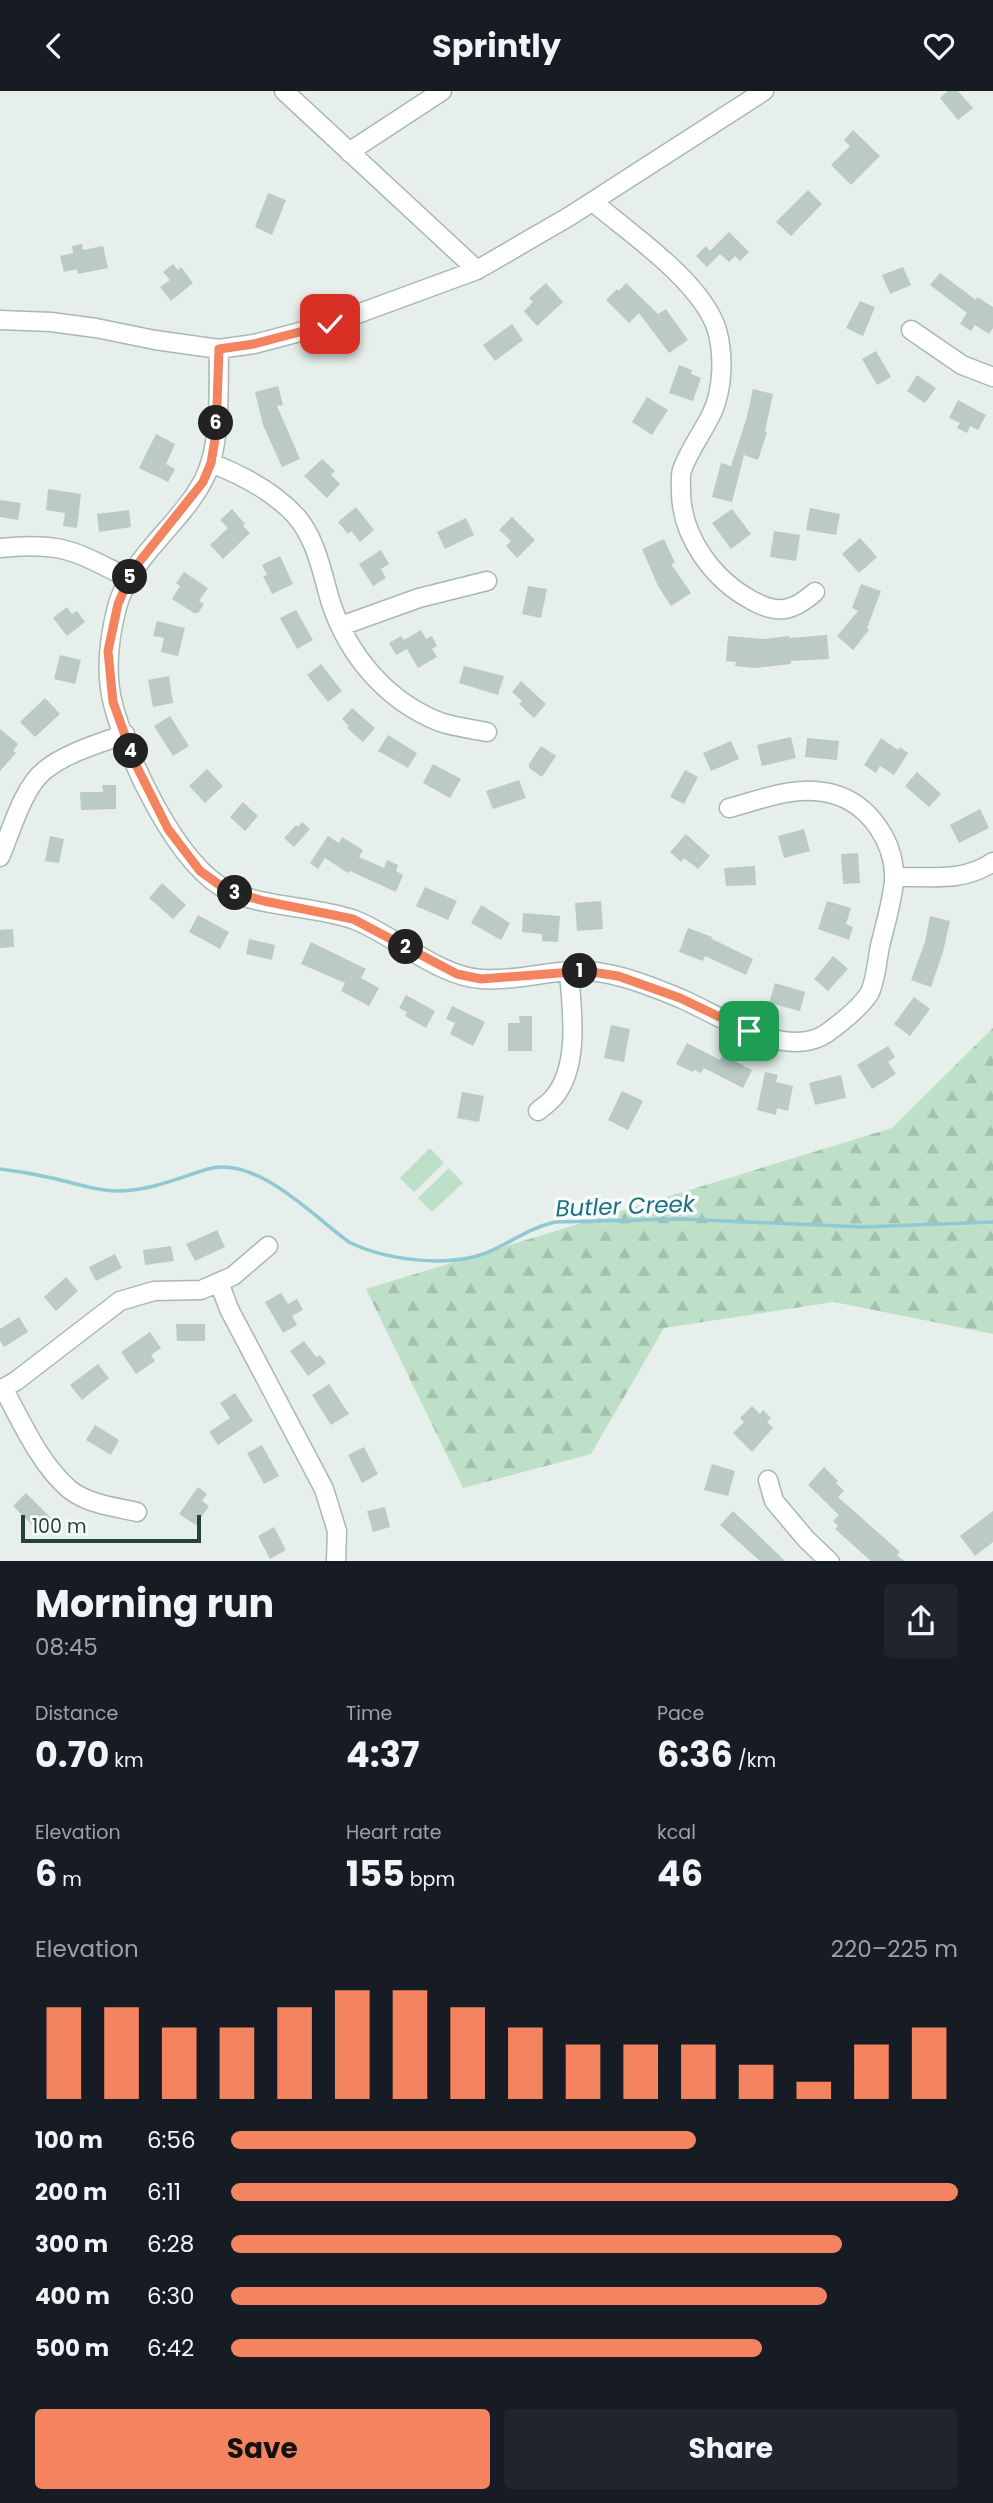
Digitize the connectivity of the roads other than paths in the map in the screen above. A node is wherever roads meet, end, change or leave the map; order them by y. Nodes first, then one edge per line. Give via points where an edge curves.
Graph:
1 (284, 91) edge
2 (442, 91) edge
3 (764, 91) edge
4 (349, 152) junction
5 (593, 202) junction
6 (477, 270) junction
7 (0, 320) edge
8 (911, 330) dead end
9 (219, 349) junction
10 (993, 377) edge
11 (211, 463) junction
12 (0, 548) edge
13 (129, 578) junction
14 (487, 581) dead end
15 (815, 592) dead end
16 (341, 626) junction
17 (487, 732) dead end
18 (125, 734) junction
19 (729, 809) dead end
20 (0, 857) edge
21 (993, 862) edge
22 (895, 877) junction
23 (569, 973) junction
24 (538, 1111) dead end
25 (268, 1246) dead end
26 (219, 1282) junction
27 (2, 1389) edge
28 (768, 1480) dead end
29 (137, 1511) dead end
30 (337, 1561) edge
31 (829, 1561) edge

1 - 4 street
2 - 4 street
3 - 5 street
4 - 6 street
5 - 6 street
5 - 15 street via 670,266 704,303 716,327 721,349 716,401 681,471 681,505 690,535 711,567 754,601 776,610 794,608
6 - 9 street via 330,324
7 - 9 street via 51,322
8 - 10 street via 962,365
9 - 11 street
11 - 13 street via 203,482
11 - 16 street via 267,491 298,518 314,546
12 - 13 street via 58,548
13 - 18 street via 108,651 113,702
14 - 16 street via 419,598
16 - 17 street via 362,664 399,701 441,722
18 - 20 street via 80,750 44,771 27,794
18 - 23 street via 168,829 200,871 228,891 353,919 457,974 481,979
19 - 22 street via 800,790 834,794 861,807 877,825 890,851
21 - 22 street via 943,879
22 - 23 street via 870,992 845,1020 816,1040 791,1042 749,1031 680,998 618,976
23 - 24 street via 573,1024 568,1072 555,1096
25 - 26 street
26 - 27 street via 201,1290 155,1291 120,1301
26 - 30 street via 229,1310 324,1489 337,1531
27 - 29 street via 47,1465 71,1490 99,1503
28 - 31 street via 774,1501

